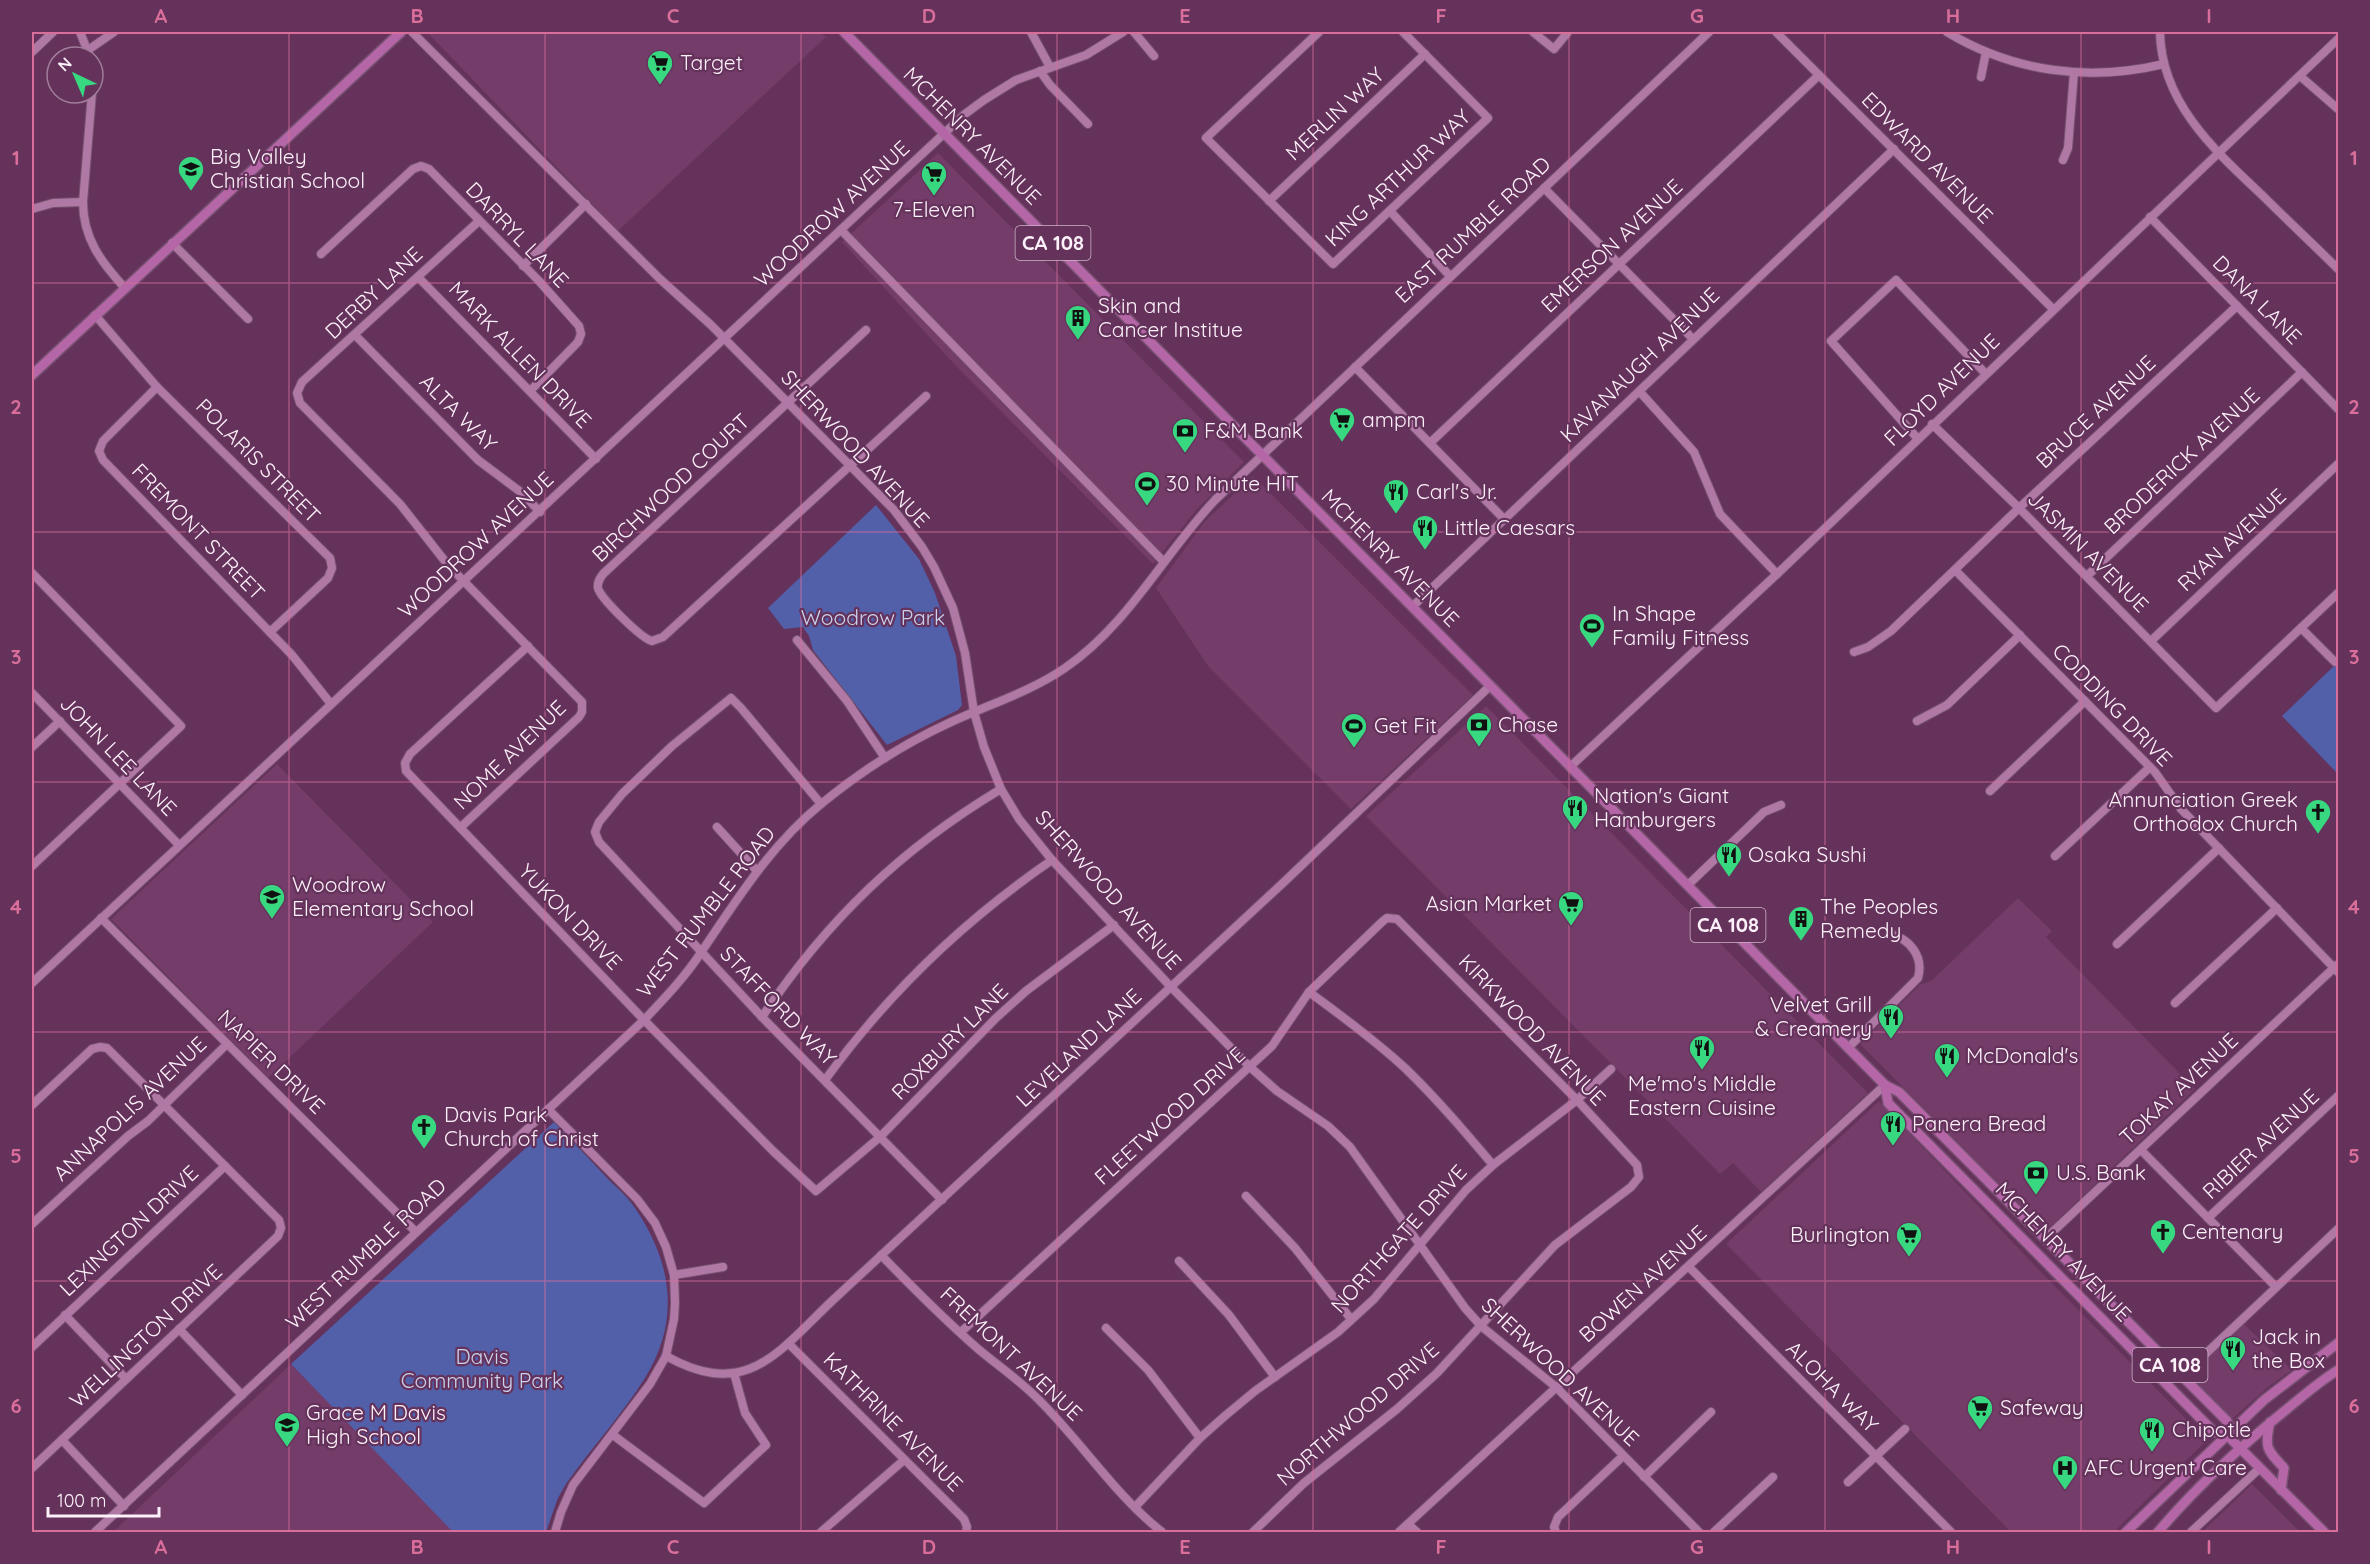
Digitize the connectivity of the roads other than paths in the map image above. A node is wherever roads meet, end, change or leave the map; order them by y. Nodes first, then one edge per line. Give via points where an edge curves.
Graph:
1 (53, 32) edge
2 (114, 32) edge
3 (401, 32) edge
4 (412, 32) edge
5 (844, 32) edge
6 (1031, 32) edge
7 (1123, 32) edge
8 (1134, 32) edge
9 (1319, 32) edge
10 (1403, 32) edge
11 (1533, 32) edge
12 (1568, 32) edge
13 (1709, 32) edge
14 (1776, 32) edge
15 (1947, 32) edge
16 (2160, 32) edge
17 (2338, 39) edge
18 (99, 45) edge
19 (32, 52) edge
20 (1986, 52) junction
21 (1425, 54) junction
22 (1154, 56) dead end
23 (2164, 64) junction
24 (1050, 67) junction
25 (1040, 70) junction
26 (2074, 72) junction
27 (1819, 75) junction
28 (2300, 76) junction
29 (1980, 77) dead end
30 (91, 105) edge
31 (2338, 109) edge
32 (1088, 124) dead end
33 (945, 134) junction
34 (1893, 149) junction
35 (2218, 153) junction
36 (2063, 160) dead end
37 (1544, 188) junction
38 (1269, 201) junction
39 (83, 202) junction
40 (586, 204) junction
41 (32, 209) edge
42 (1390, 212) junction
43 (2150, 217) junction
44 (479, 221) junction
45 (841, 230) junction
46 (172, 243) junction
47 (321, 254) dead end
48 (1619, 264) junction
49 (524, 266) junction
50 (2338, 269) edge
51 (1450, 276) junction
52 (418, 277) junction
53 (124, 287) junction
54 (2237, 306) junction
55 (2053, 309) junction
56 (95, 315) junction
57 (248, 319) dead end
58 (866, 330) dead end
59 (355, 335) junction
60 (724, 339) junction
61 (1693, 339) junction
62 (1355, 367) junction
63 (2302, 372) junction
64 (1985, 374) junction
65 (32, 375) edge
66 (157, 387) junction
67 (530, 391) junction
68 (1640, 392) junction
69 (926, 396) dead end
70 (788, 403) junction
71 (2338, 409) edge
72 (1932, 424) junction
73 (1918, 439) junction
74 (1430, 443) junction
75 (1263, 455) junction
76 (596, 459) junction
77 (2338, 464) edge
78 (850, 465) junction
79 (2019, 508) junction
80 (540, 512) junction
81 (1504, 519) junction
82 (1164, 562) junction
83 (1955, 570) junction
84 (32, 573) edge
85 (1777, 574) junction
86 (2086, 576) junction
87 (464, 580) junction
88 (2338, 593) edge
89 (1412, 607) junction
90 (2301, 628) junction
91 (270, 632) junction
92 (2020, 635) junction
93 (797, 640) dead end
94 (2151, 641) junction
95 (528, 646) junction
96 (1854, 652) dead end
97 (2335, 662) dead end
98 (1491, 686) junction
99 (32, 693) edge
100 (2085, 701) junction
101 (331, 704) junction
102 (974, 712) junction
103 (1917, 720) dead end
104 (60, 721) junction
105 (32, 747) edge
106 (885, 758) junction
107 (1570, 767) junction
108 (2150, 767) junction
109 (121, 783) junction
110 (1001, 789) junction
111 (1990, 791) dead end
112 (821, 804) junction
113 (1781, 805) dead end
114 (461, 827) junction
115 (717, 827) dead end
116 (179, 845) junction
117 (2219, 849) junction
118 (2055, 856) dead end
119 (1052, 860) junction
120 (32, 866) edge
121 (757, 871) junction
122 (1688, 885) junction
123 (2277, 909) junction
124 (1392, 917) joint
125 (101, 918) junction
126 (1114, 925) junction
127 (1889, 934) dead end
128 (2117, 944) dead end
129 (702, 952) junction
130 (2337, 968) edge
131 (32, 983) edge
132 (1171, 987) junction
133 (1309, 992) junction
134 (2175, 1003) dead end
135 (762, 1017) junction
136 (644, 1020) junction
137 (226, 1045) junction
138 (1848, 1048) junction
139 (1250, 1067) junction
140 (1611, 1070) dead end
141 (825, 1080) junction
142 (1884, 1085) junction
143 (2338, 1096) edge
144 (1577, 1100) junction
145 (32, 1105) edge
146 (165, 1105) junction
147 (548, 1109) junction
148 (880, 1137) junction
149 (2141, 1150) junction
150 (1493, 1165) junction
151 (225, 1166) junction
152 (1640, 1174) joint
153 (816, 1191) joint
154 (1246, 1196) dead end
155 (942, 1200) junction
156 (2208, 1218) junction
157 (32, 1224) edge
158 (2338, 1229) edge
159 (416, 1232) junction
160 (2045, 1239) junction
161 (1420, 1246) junction
162 (881, 1255) junction
163 (1179, 1261) dead end
164 (723, 1267) dead end
165 (1689, 1267) junction
166 (674, 1275) junction
167 (2276, 1287) junction
168 (65, 1315) junction
169 (1351, 1319) junction
170 (1481, 1326) junction
171 (1106, 1328) dead end
172 (179, 1329) junction
173 (961, 1332) junction
174 (2338, 1343) edge
175 (789, 1344) junction
176 (32, 1347) edge
177 (666, 1356) junction
178 (2338, 1370) edge
179 (734, 1372) junction
180 (1275, 1377) junction
181 (2181, 1377) junction
182 (126, 1379) junction
183 (1556, 1387) junction
184 (242, 1395) junction
185 (1711, 1412) dead end
186 (2270, 1422) junction
187 (1905, 1429) dead end
188 (612, 1435) junction
189 (2227, 1435) junction
190 (1200, 1438) junction
191 (62, 1440) junction
192 (2241, 1448) junction
193 (1623, 1456) junction
194 (1876, 1457) junction
195 (904, 1460) junction
196 (32, 1468) edge
197 (2260, 1468) junction
198 (1644, 1477) junction
199 (1773, 1477) dead end
200 (1848, 1482) dead end
201 (2281, 1490) junction
202 (124, 1506) junction
203 (1135, 1507) junction
204 (1408, 1524) junction
205 (967, 1530) edge
206 (2191, 1532) edge
207 (95, 1533) edge
208 (555, 1533) edge
209 (821, 1533) edge
210 (1162, 1533) edge
211 (1253, 1533) edge
212 (1398, 1533) edge
213 (1417, 1533) edge
214 (1556, 1533) edge
215 (1699, 1533) edge
216 (1714, 1533) edge
217 (1951, 1533) edge
218 (2126, 1533) edge
219 (2158, 1533) edge
220 (2324, 1533) edge

1 - 19 street
2 - 18 street
3 - 46 main road
4 - 40 street, SHERWOOD AVENUE
5 - 33 main road, MCHENRY AVENUE / CA 108
6 - 24 street
7 - 24 street, WOODROW AVENUE via 1086,55
8 - 22 street
9 - 38 street via 1206,138
10 - 21 street
11 - 12 street via 1554,49
13 - 37 street, EAST RUMBLE ROAD
14 - 27 street, EDWARD AVENUE
15 - 20 street
16 - 23 street
17 - 28 street, FLOYD AVENUE
20 - 26 street via 2030,66
20 - 29 street
21 - 38 street, MERLIN WAY
21 - 42 street, KING ARTHUR WAY via 1488,118
23 - 26 street via 2121,72
23 - 35 street via 2186,113
24 - 25 street, WOODROW AVENUE
25 - 32 street
25 - 33 street, WOODROW AVENUE via 995,92
26 - 36 street via 2068,148
27 - 34 street, EDWARD AVENUE
27 - 48 street, EMERSON AVENUE
28 - 31 street
28 - 35 street, FLOYD AVENUE
30 - 39 street
33 - 45 street, WOODROW AVENUE
33 - 75 main road, MCHENRY AVENUE / CA 108
34 - 55 street, EDWARD AVENUE
34 - 61 street, KAVANAUGH AVENUE
35 - 43 street, FLOYD AVENUE
35 - 50 street
37 - 48 street
37 - 51 street, EAST RUMBLE ROAD
38 - 42 street, KING ARTHUR WAY via 1333,264
39 - 41 street via 53,202
39 - 53 street via 91,244
40 - 49 street
40 - 60 street, SHERWOOD AVENUE
42 - 51 street
43 - 54 street, DANA LANE
43 - 55 street, FLOYD AVENUE
44 - 47 street, DARRYL LANE via 429,169 421,166 413,169
44 - 49 street, DARRYL LANE
44 - 52 street, DERBY LANE
45 - 60 street, WOODROW AVENUE
45 - 82 street
46 - 53 main road
46 - 57 street
48 - 61 street
48 - 74 street, EMERSON AVENUE
49 - 67 street, DARRYL LANE via 579,326 581,334 578,342
51 - 62 street, EAST RUMBLE ROAD
52 - 59 street, DERBY LANE
52 - 67 street, MARK ALLEN DRIVE
53 - 56 main road
54 - 63 street, DANA LANE
54 - 79 street, BRUCE AVENUE
55 - 64 street, FLOYD AVENUE
56 - 65 main road
56 - 66 street, POLARIS STREET
58 - 70 street, BIRCHWOOD COURT
59 - 80 street, ALTA WAY via 478,460
59 - 87 street, DERBY LANE via 302,382 297,393 300,403 400,504
60 - 70 street, SHERWOOD AVENUE
60 - 76 street, WOODROW AVENUE
61 - 68 street, KAVANAUGH AVENUE
62 - 74 street
62 - 75 street, EAST RUMBLE ROAD
63 - 71 street, DANA LANE
63 - 86 street, BRODERICK AVENUE
64 - 72 street, FLOYD AVENUE
64 - 73 street via 1896,280 1831,341
66 - 91 street, FREMONT STREET via 103,441 100,456
66 - 91 street, POLARIS STREET via 330,558 328,578
67 - 76 street, MARK ALLEN DRIVE
68 - 81 street, KAVANAUGH AVENUE
68 - 85 street via 1694,452 1720,514
69 - 78 street, BIRCHWOOD COURT
70 - 78 street, SHERWOOD AVENUE
70 - 78 street, BIRCHWOOD COURT via 600,578 600,593 643,638 652,641 663,637
72 - 73 street, FLOYD AVENUE
72 - 79 street, JASMIN AVENUE
73 - 85 street, FLOYD AVENUE
74 - 81 street
75 - 82 street, WEST RUMBLE ROAD via 1206,509
75 - 89 main road, MCHENRY AVENUE / CA 108
76 - 80 street, WOODROW AVENUE
77 - 94 street, RYAN AVENUE
78 - 102 street, SHERWOOD AVENUE via 902,519 934,567 960,633
79 - 83 street, BRUCE AVENUE
79 - 86 street, JASMIN AVENUE
80 - 87 street, WOODROW AVENUE
81 - 89 street, KAVANAUGH AVENUE
82 - 102 street, WEST RUMBLE ROAD via 1122,619 1084,654 1026,691
83 - 92 street, CODDING DRIVE
83 - 96 street, BRUCE AVENUE via 1891,632
84 - 109 street via 181,726
85 - 107 street, FLOYD AVENUE
86 - 94 street, JASMIN AVENUE
87 - 95 street
87 - 101 street, WOODROW AVENUE
88 - 90 street
89 - 98 main road, MCHENRY AVENUE / CA 108
90 - 94 street, JASMIN AVENUE via 2216,708
90 - 97 street
91 - 101 street, FREMONT STREET
92 - 100 street, CODDING DRIVE
92 - 103 street via 1947,705
93 - 106 street via 847,701
95 - 114 street, NOME AVENUE via 579,698 583,707 579,717
95 - 114 street, YUKON DRIVE via 410,754 405,765 408,774
98 - 107 main road, MCHENRY AVENUE / CA 108
98 - 132 street, LEVELAND LANE
99 - 104 street, JOHN LEE LANE
100 - 108 street, CODDING DRIVE
100 - 111 street
101 - 116 street, WOODROW AVENUE
102 - 106 street, WEST RUMBLE ROAD
102 - 110 street, SHERWOOD AVENUE
104 - 105 street
104 - 109 street, JOHN LEE LANE
106 - 112 street, WEST RUMBLE ROAD
107 - 122 main road, MCHENRY AVENUE / CA 108
108 - 117 street, CODDING DRIVE via 2175,802
108 - 118 street
109 - 116 street, JOHN LEE LANE
109 - 120 street
110 - 119 street, SHERWOOD AVENUE
110 - 135 street via 922,841 870,885 811,949
112 - 121 street, WEST RUMBLE ROAD
112 - 129 street, STAFFORD WAY via 731,698 647,769 599,822 595,832 599,842
113 - 122 street via 1764,812
114 - 136 street, YUKON DRIVE
115 - 121 street
116 - 125 street, WOODROW AVENUE
117 - 123 street, CODDING DRIVE
117 - 128 street
119 - 126 street, SHERWOOD AVENUE
119 - 141 street via 992,903 940,948 887,1002
121 - 129 street, WEST RUMBLE ROAD
122 - 138 main road, MCHENRY AVENUE / CA 108
123 - 130 street, CODDING DRIVE
123 - 134 street
124 - 133 street, FLEETWOOD DRIVE via 1383,921
124 - 144 street, KIRKWOOD AVENUE via 1401,921
125 - 131 street, WOODROW AVENUE
125 - 137 street, NAPIER DRIVE
126 - 132 street, SHERWOOD AVENUE
126 - 148 street, ROXBURY LANE via 1026,991
127 - 138 street via 1904,939 1915,951 1920,964 1918,978
129 - 135 street, STAFFORD WAY
129 - 136 street, WEST RUMBLE ROAD
130 - 149 street, TOKAY AVENUE
132 - 139 street, SHERWOOD AVENUE
132 - 155 street, LEVELAND LANE
133 - 139 street, FLEETWOOD DRIVE via 1282,1035
133 - 150 street via 1404,1068
135 - 141 street, STAFFORD WAY
136 - 147 street, WEST RUMBLE ROAD
136 - 153 street, YUKON DRIVE
137 - 146 street, ANNAPOLIS AVENUE
137 - 159 street, NAPIER DRIVE
138 - 142 main road, MCHENRY AVENUE / CA 108
139 - 161 street, SHERWOOD AVENUE via 1340,1136
139 - 173 street, FLEETWOOD DRIVE
140 - 144 street, NORTHGATE DRIVE
141 - 148 street, STAFFORD WAY
142 - 160 main road, MCHENRY AVENUE / CA 108 via 1899,1092
142 - 165 street, BOWEN AVENUE
142 - 189 main road, MCHENRY AVENUE / CA 108 via 1888,1103 2214,1432
143 - 156 street, RIBIER AVENUE
144 - 150 street, NORTHGATE DRIVE
144 - 152 street, KIRKWOOD AVENUE via 1637,1165
145 - 146 street via 92,1049 100,1047 111,1051
146 - 151 street
146 - 157 street, ANNAPOLIS AVENUE
147 - 159 street, WEST RUMBLE ROAD
147 - 166 street via 646,1210 662,1238
148 - 153 street, ROXBURY LANE
148 - 155 street, STAFFORD WAY
149 - 156 street
149 - 160 street, TOKAY AVENUE
150 - 161 street, NORTHGATE DRIVE via 1466,1190
151 - 168 street, LEXINGTON DRIVE
151 - 172 street, WELLINGTON DRIVE via 279,1220 281,1228 278,1236
152 - 170 street, NORTHWOOD DRIVE via 1637,1181 1555,1245
154 - 169 street via 1301,1255
155 - 162 street, LEVELAND LANE
156 - 167 street
158 - 167 street
159 - 184 street, WEST RUMBLE ROAD
160 - 181 main road, MCHENRY AVENUE / CA 108
161 - 169 street, NORTHGATE DRIVE
161 - 170 street, SHERWOOD AVENUE
162 - 173 street, FREMONT AVENUE
162 - 175 street, LEVELAND LANE
163 - 180 street via 1229,1315
164 - 166 street
165 - 183 street, BOWEN AVENUE
165 - 194 street, ALOHA WAY
166 - 177 street via 674,1319
167 - 181 street
168 - 176 street, LEXINGTON DRIVE
168 - 182 street
169 - 180 street, NORTHGATE DRIVE
170 - 183 street, SHERWOOD AVENUE
170 - 211 street, NORTHWOOD DRIVE via 1417,1392 1304,1483
171 - 190 street via 1148,1370
172 - 182 street, WELLINGTON DRIVE
172 - 184 street
173 - 203 street, FREMONT AVENUE via 1037,1397
174 - 189 main road via 2264,1400
175 - 179 street, LEVELAND LANE via 758,1366
175 - 195 street, KATHRINE AVENUE
177 - 179 street, LEVELAND LANE via 702,1372
177 - 188 street
178 - 186 main road
179 - 188 street via 745,1413 766,1445 704,1503
180 - 190 street, NORTHGATE DRIVE
181 - 189 main road, MCHENRY AVENUE / CA 108 via 2227,1421
182 - 191 street, WELLINGTON DRIVE
183 - 193 street, SHERWOOD AVENUE
183 - 204 street, BOWEN AVENUE
184 - 202 street, WEST RUMBLE ROAD
185 - 198 street
186 - 192 main road
186 - 201 main road via 2266,1441 2269,1452 2284,1468
187 - 194 street
188 - 208 street via 573,1485
189 - 192 main road, MCHENRY AVENUE / CA 108
189 - 218 main road
190 - 203 street, NORTHGATE DRIVE
191 - 196 street, WELLINGTON DRIVE
191 - 202 street
192 - 197 main road, MCHENRY AVENUE / CA 108
192 - 219 main road
193 - 198 street, SHERWOOD AVENUE
193 - 214 street via 1558,1517
194 - 200 street
194 - 217 street, ALOHA WAY
195 - 205 street, KATHRINE AVENUE via 964,1519
195 - 209 street
197 - 201 main road, MCHENRY AVENUE / CA 108
197 - 206 street
198 - 215 street, SHERWOOD AVENUE
199 - 216 street
201 - 220 main road, MCHENRY AVENUE / CA 108
202 - 207 street, WEST RUMBLE ROAD
203 - 210 street, FREMONT AVENUE
204 - 212 street, BOWEN AVENUE
204 - 213 street

